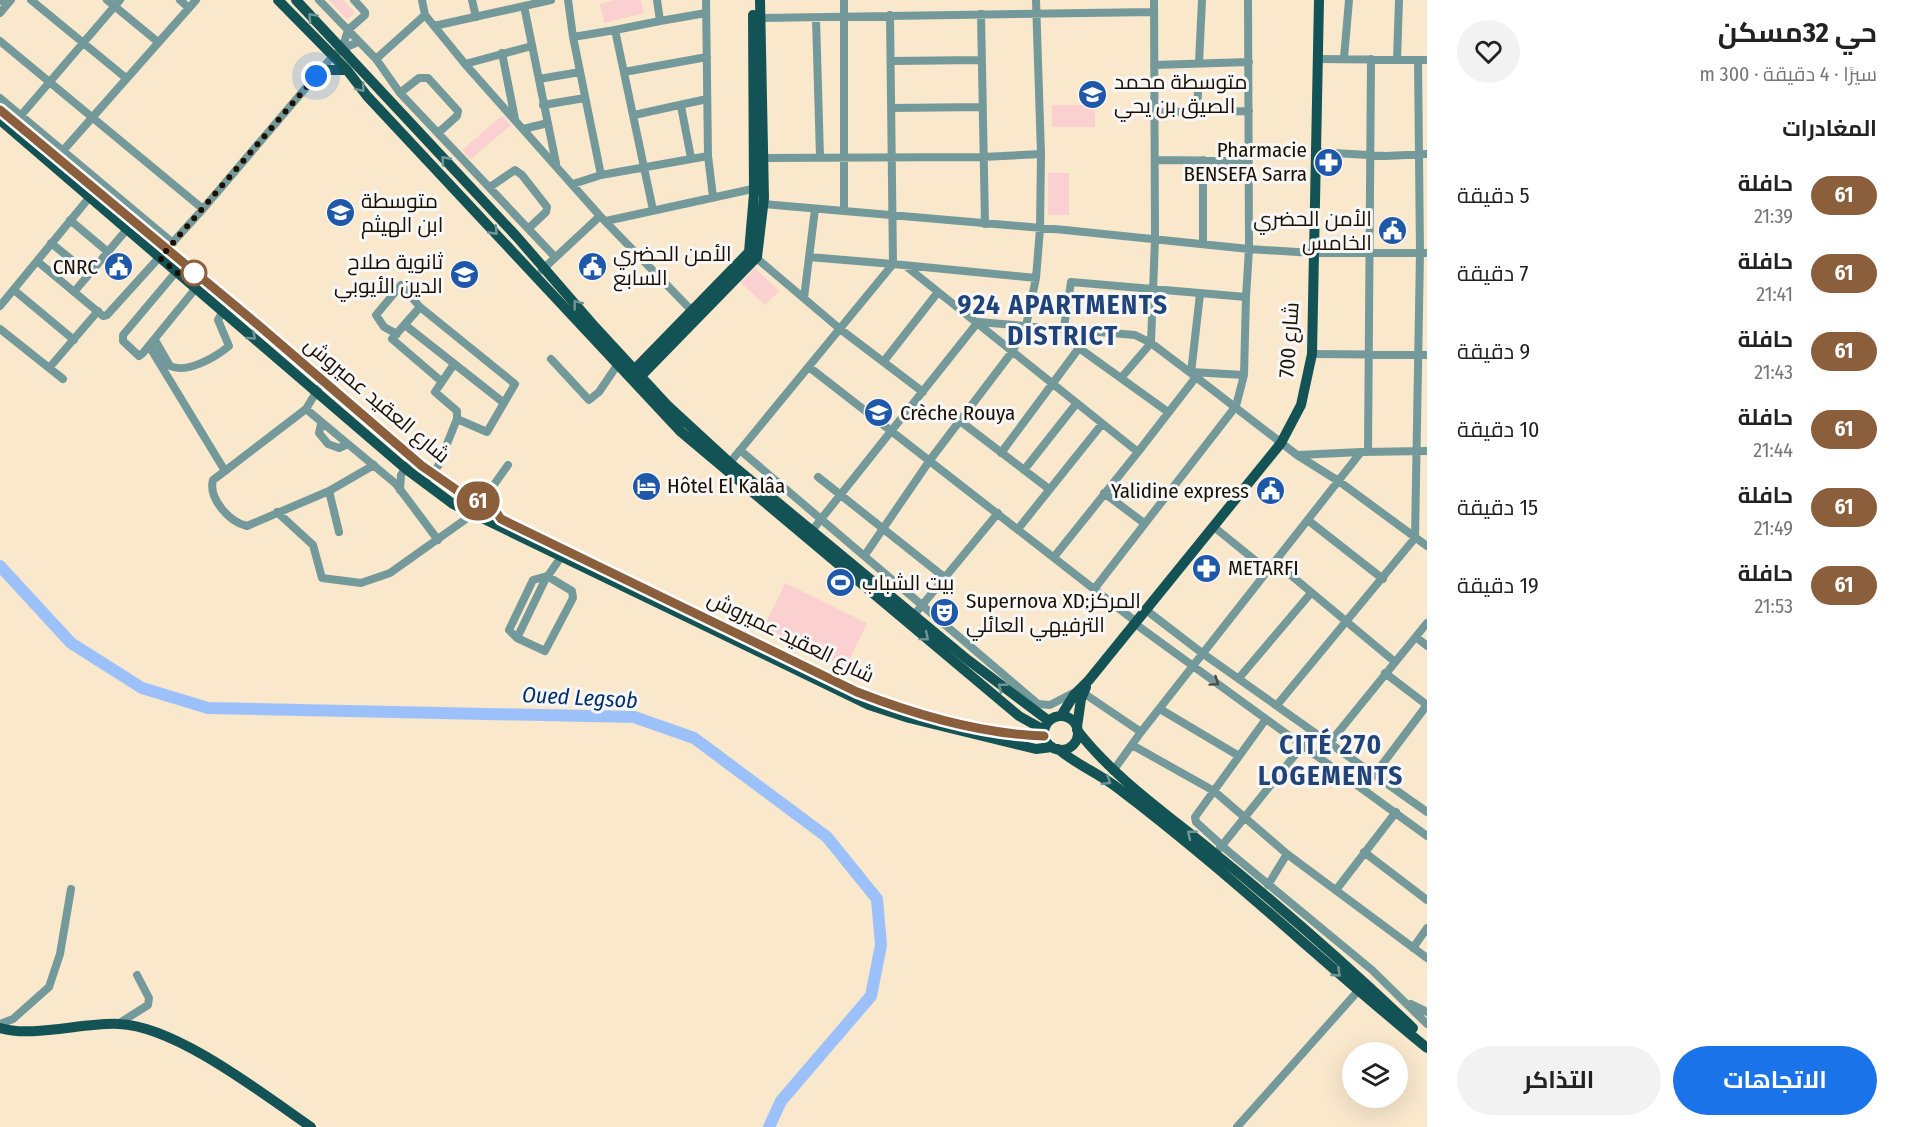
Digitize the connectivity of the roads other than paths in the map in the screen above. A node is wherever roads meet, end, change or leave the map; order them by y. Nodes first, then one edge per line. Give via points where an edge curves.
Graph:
1 (11, 0) edge
2 (31, 0) edge
3 (107, 0) edge
4 (180, 0) edge
5 (196, 0) edge
6 (278, 0) edge
7 (296, 0) edge
8 (319, 0) edge
9 (354, 0) edge
10 (422, 0) edge
11 (472, 0) edge
12 (551, 0) edge
13 (568, 0) edge
14 (657, 0) edge
15 (706, 0) edge
16 (753, 0) edge
17 (760, 0) edge
18 (844, 0) edge
19 (1036, 0) edge
20 (1154, 0) edge
21 (1202, 0) edge
22 (1248, 0) edge
23 (1319, 0) edge
24 (1349, 0) edge
25 (1399, 0) edge
26 (117, 3) edge
27 (524, 6) junction
28 (189, 8) junction
29 (1154, 12) junction
30 (0, 13) edge
31 (706, 14) junction
32 (981, 14) junction
33 (1036, 14) junction
34 (425, 15) junction
35 (890, 15) junction
36 (476, 17) junction
37 (757, 18) junction
38 (844, 18) junction
39 (816, 19) junction
40 (660, 21) junction
41 (434, 26) junction
42 (348, 30) junction
43 (615, 30) junction
44 (573, 37) junction
45 (0, 41) edge
46 (158, 42) junction
47 (358, 42) junction
48 (82, 44) junction
49 (532, 46) junction
50 (342, 48) junction
51 (502, 53) junction
52 (332, 57) junction
53 (707, 57) junction
54 (1344, 58) junction
55 (376, 59) junction
56 (1317, 59) junction
57 (1371, 59) junction
58 (982, 60) junction
59 (1397, 60) junction
60 (1418, 60) junction
61 (1427, 60) edge
62 (891, 61) junction
63 (1249, 62) junction
64 (1199, 63) junction
65 (465, 64) junction
66 (1154, 65) junction
67 (347, 70) junction
68 (580, 72) junction
69 (624, 72) junction
70 (316, 76) junction
71 (126, 78) junction
72 (539, 79) junction
73 (51, 81) junction
74 (400, 93) junction
75 (1198, 93) dead end
76 (0, 98) edge
77 (585, 98) junction
78 (707, 99) junction
79 (543, 105) junction
80 (681, 106) junction
81 (982, 107) junction
82 (892, 108) junction
83 (0, 110) edge
84 (1197, 111) junction
85 (1249, 111) junction
86 (1154, 112) junction
87 (92, 116) junction
88 (634, 116) junction
89 (0, 120) edge
90 (515, 121) junction
91 (15, 123) junction
92 (548, 123) junction
93 (523, 129) junction
94 (438, 133) junction
95 (1316, 152) junction
96 (1041, 154) junction
97 (1369, 155) junction
98 (1424, 155) edge
99 (708, 156) junction
100 (820, 157) junction
101 (844, 157) junction
102 (57, 158) junction
103 (691, 158) junction
104 (759, 158) junction
105 (892, 158) junction
106 (983, 158) junction
107 (1155, 160) junction
108 (1203, 160) junction
109 (1248, 161) junction
110 (556, 165) junction
111 (646, 167) junction
112 (601, 175) junction
113 (573, 184) junction
114 (490, 187) junction
115 (759, 188) junction
116 (93, 193) junction
117 (713, 197) junction
118 (763, 204) junction
119 (203, 209) junction
120 (815, 209) junction
121 (653, 210) junction
122 (844, 211) junction
123 (892, 215) junction
124 (603, 219) junction
125 (70, 220) junction
126 (986, 224) junction
127 (128, 228) junction
128 (529, 228) junction
129 (1040, 229) junction
130 (517, 237) junction
131 (1155, 239) junction
132 (51, 243) junction
133 (1203, 244) junction
134 (508, 246) junction
135 (1249, 249) junction
136 (167, 250) junction
137 (108, 252) junction
138 (1370, 252) junction
139 (1313, 253) junction
140 (1424, 253) edge
141 (753, 255) junction
142 (554, 256) junction
143 (810, 258) junction
144 (37, 261) junction
145 (893, 264) junction
146 (545, 267) junction
147 (907, 267) junction
148 (176, 272) junction
149 (89, 274) junction
150 (534, 276) junction
151 (1036, 278) junction
152 (196, 288) junction
153 (14, 290) junction
154 (1153, 290) junction
155 (74, 292) junction
156 (938, 292) junction
157 (1200, 294) junction
158 (1246, 297) junction
159 (804, 298) junction
160 (0, 306) edge
161 (420, 306) junction
162 (223, 311) junction
163 (98, 312) junction
164 (695, 313) junction
165 (978, 322) junction
166 (405, 325) junction
167 (1026, 326) junction
168 (1064, 327) junction
169 (840, 329) junction
170 (1091, 330) junction
171 (2, 334) edge
172 (397, 334) junction
173 (74, 340) junction
174 (152, 343) junction
175 (1151, 343) junction
176 (1079, 348) junction
177 (1012, 352) junction
178 (1312, 354) junction
179 (1370, 355) junction
180 (1423, 355) edge
181 (550, 359) dead end
182 (300, 361) junction
183 (620, 361) junction
184 (884, 361) junction
185 (454, 364) junction
186 (809, 367) junction
187 (49, 368) junction
188 (292, 370) junction
189 (637, 373) junction
190 (1193, 374) junction
191 (1244, 375) junction
192 (1121, 378) junction
193 (63, 379) dead end
194 (441, 381) junction
195 (1052, 384) junction
196 (320, 386) junction
197 (923, 392) junction
198 (504, 404) junction
199 (1077, 404) junction
200 (1236, 406) junction
201 (306, 409) junction
202 (1168, 412) junction
203 (458, 419) junction
204 (960, 421) junction
205 (1102, 424) junction
206 (893, 430) junction
207 (1281, 443) junction
208 (741, 451) junction
209 (1417, 451) junction
210 (1427, 451) edge
211 (1138, 452) junction
212 (1365, 452) junction
213 (1001, 453) junction
214 (1297, 455) junction
215 (413, 458) junction
216 (930, 460) junction
217 (374, 465) junction
218 (508, 465) dead end
219 (727, 466) junction
220 (1024, 470) junction
221 (225, 471) junction
222 (403, 472) junction
223 (432, 474) junction
224 (818, 477) dead end
225 (390, 479) junction
226 (1340, 482) junction
227 (424, 484) junction
228 (1049, 489) junction
229 (400, 490) junction
230 (329, 491) junction
231 (1104, 493) junction
232 (841, 494) junction
233 (481, 502) junction
234 (277, 512) junction
235 (998, 513) junction
236 (473, 514) junction
237 (821, 518) junction
238 (1309, 520) junction
239 (1144, 523) junction
240 (1214, 527) junction
241 (882, 529) junction
242 (1018, 529) junction
243 (339, 532) dead end
244 (810, 534) junction
245 (1415, 538) junction
246 (438, 540) junction
247 (1427, 546) edge
248 (564, 553) junction
249 (865, 555) junction
250 (1054, 557) junction
251 (1275, 562) junction
252 (1267, 570) junction
253 (547, 576) junction
254 (944, 577) junction
255 (1383, 579) junction
256 (1095, 588) junction
257 (1311, 593) junction
258 (922, 603) junction
259 (676, 608) junction
260 (1146, 609) junction
261 (914, 615) junction
262 (1135, 622) junction
263 (1427, 622) edge
264 (1346, 624) junction
265 (517, 638) junction
266 (1416, 638) junction
267 (1427, 646) edge
268 (1202, 653) junction
269 (1395, 662) junction
270 (1192, 667) junction
271 (1385, 673) junction
272 (1239, 678) junction
273 (1081, 692) junction
274 (1277, 705) junction
275 (1160, 710) junction
276 (1019, 716) junction
277 (1061, 716) junction
278 (1266, 719) junction
279 (1077, 728) junction
280 (1046, 729) junction
281 (1141, 732) junction
282 (1012, 734) junction
283 (1330, 743) junction
284 (1132, 745) junction
285 (1303, 745) junction
286 (1055, 748) junction
287 (1036, 749) junction
288 (1239, 756) junction
289 (1319, 756) junction
290 (1075, 763) junction
291 (1113, 771) junction
292 (1375, 774) junction
293 (1214, 791) junction
294 (1396, 812) junction
295 (1427, 812) edge
296 (1246, 818) junction
297 (1427, 836) edge
298 (1219, 850) junction
299 (1365, 852) junction
300 (1287, 854) junction
301 (1269, 884) junction
302 (71, 889) dead end
303 (1336, 890) junction
304 (1262, 894) junction
305 (1427, 900) edge
306 (1312, 919) junction
307 (1427, 928) edge
308 (1300, 932) junction
309 (1413, 948) junction
310 (1319, 950) junction
311 (1427, 958) edge
312 (137, 975) dead end
313 (1358, 991) junction
314 (1404, 1001) junction
315 (1427, 1012) edge
316 (118, 1024) junction
317 (1427, 1024) edge
318 (0, 1026) edge
319 (1427, 1042) edge
320 (1427, 1048) edge
321 (311, 1127) edge
322 (1237, 1127) edge

1 - 30 street
2 - 48 street
3 - 26 street
4 - 28 street
5 - 28 street
6 - 52 main road
50 -> 7 main road
8 - 42 street
9 - 42 street via 365,15
10 - 34 street
11 - 36 street
12 - 27 street
13 - 44 street
14 - 40 street
15 - 31 street
16 - 37 main road
17 - 37 main road
18 - 38 street
19 - 33 street
20 - 29 street
21 - 64 street
22 - 63 street
23 - 56 main road, شارع 700
24 - 54 street
25 - 59 street
26 - 46 street
26 - 48 street
27 - 36 street
27 - 49 street
28 - 46 street
29 - 33 street
29 - 66 street
31 - 40 street
31 - 53 street
32 - 33 street
32 - 35 street
32 - 58 street
33 - 96 street
34 - 41 street
34 - 55 street
35 - 38 street
35 - 62 street
36 - 41 street
37 - 39 street
37 - 104 main road
38 - 39 street
38 - 101 street
39 - 100 street
40 - 43 street
41 - 65 street
42 - 47 street
42 - 50 street
43 - 44 street
43 - 69 street
44 - 68 street
45 - 73 street
46 - 71 street
47 - 50 street
47 - 55 street
48 - 71 street
48 - 73 street
49 - 51 street
49 - 72 street
50 - 52 street
130 -> 50 main road
51 - 65 street
51 - 90 street
52 - 67 main road
52 - 70 street
53 - 69 street
53 - 78 street
54 - 56 street
54 - 57 street
55 - 74 street
56 - 95 main road, شارع 700
57 - 59 street
57 - 97 street
58 - 62 street
58 - 81 street
59 - 60 street
60 - 61 street
60 - 98 street
62 - 82 street
63 - 64 street
63 - 85 street
64 - 66 street
65 - 90 street
66 - 86 street
67 - 70 main road via 326,70
67 -> 134 main road
68 - 72 street
68 - 77 street
69 - 88 street
70 - 119 street
71 - 87 street
72 - 79 street
73 - 87 street
73 - 91 street
74 - 94 street
74 - 94 street via 419,78 428,78 458,111
75 - 84 street
76 - 91 street
77 - 79 street
77 - 112 street
78 - 80 street
78 - 99 street
79 - 92 street
80 - 88 street
80 - 103 street
81 - 82 street
81 - 106 street
82 - 105 street
83 - 91 main road, شارع العقيد عميروش
84 - 85 street
84 - 86 street
85 - 109 street
86 - 107 street
87 - 102 street
87 - 119 street
88 - 111 street
89 - 91 main road, شارع العقيد عميروش
90 - 93 street
91 - 102 main road, شارع العقيد عميروش
92 - 93 street
92 - 110 street
93 - 110 street
94 - 114 street
95 - 97 street
95 - 139 main road, شارع 700
96 - 106 street
96 - 129 street
97 - 98 street
97 - 138 street
98 - 140 street
99 - 103 street
99 - 117 street
100 - 101 street
100 - 104 street
101 - 105 street
101 - 122 street
102 - 116 main road, شارع العقيد عميروش
102 - 136 street
103 - 111 street
104 - 115 main road
105 - 106 street
105 - 123 street
106 - 126 street
107 - 108 street
107 - 131 street
108 - 109 street
108 - 133 street
109 - 135 street
110 - 113 street
111 - 112 street
111 - 121 street
112 - 113 street
113 - 124 street
114 - 128 street
114 - 128 street via 515,170 522,176 547,207
115 - 117 street
115 - 118 main road
115 - 141 main road
116 - 125 street
116 - 127 main road, شارع العقيد عميروش
116 - 136 main road, شارع العقيد عميروش
117 - 121 street
118 - 120 street
118 - 141 main road
119 - 136 street
120 - 122 street
120 - 143 street
121 - 124 street
122 - 123 street
123 - 126 street
123 - 145 street
124 - 142 street
124 - 164 street
125 - 132 street
125 - 137 street
126 - 129 street
127 - 136 main road, شارع العقيد عميروش
127 - 137 street
128 - 142 street
129 - 131 street
129 - 151 street
130 - 134 main road
130 - 146 main road
131 - 133 street
131 - 154 street
132 - 144 street
132 - 149 street
133 - 135 street
134 - 150 main road
135 - 139 street
135 - 158 street
136 - 148 main road, شارع العقيد عميروش
136 - 163 street via 107,315
136 - 182 main road, شارع العقيد عميروش
137 - 149 street
138 - 139 street
138 - 140 street
138 - 179 street
139 - 178 main road, شارع 700
140 - 180 street
141 - 159 street
141 - 164 main road
142 - 146 street
143 - 145 street
143 - 159 street
144 - 153 street
144 - 155 street
145 - 147 street
145 - 169 street
146 - 150 street
183 -> 146 main road
147 - 151 street
147 - 156 street
148 - 152 main road, شارع العقيد عميروش
148 - 174 street via 123,335 123,341 138,356
149 - 155 street
150 - 183 main road
151 - 167 street
152 - 162 main road, شارع العقيد عميروش
152 - 174 street
153 - 160 street
153 - 173 street
154 - 157 street
154 - 168 street via 1069,283
154 - 175 street
155 - 163 street
156 - 165 street
156 - 184 street
157 - 158 street
157 - 190 street
158 - 191 street
159 - 169 street
161 - 166 street
161 - 172 street via 401,285 376,315 384,327
161 - 198 street via 515,384
162 - 174 street via 218,320 230,346 195,365 180,369 170,366
162 -> 188 main road, شارع العقيد عميروش
163 - 173 street
164 - 189 main road
165 - 167 street
165 - 177 street
165 - 197 street
166 - 172 street
166 - 185 street
167 - 168 street
167 - 177 street
168 - 170 street
169 - 184 street
169 - 186 street
170 - 175 street via 1135,335
170 - 176 street
171 - 187 street
172 - 194 street via 392,339
173 - 187 street
174 - 221 street
175 - 190 street
175 - 192 street
176 - 192 street
176 - 195 street
177 - 195 street
177 - 204 street
178 - 179 street
178 - 207 main road, شارع 700 via 1301,405
179 - 180 street
179 - 212 street
180 - 209 street
181 - 183 street via 589,400
182 - 188 main road
182 - 196 main road, شارع العقيد عميروش
183 - 189 main road
183 - 219 main road via 681,432
184 - 197 street
185 - 194 street
185 - 198 street
186 - 206 street
186 - 208 street
187 - 193 street
188 - 196 main road, شارع العقيد عميروش
189 - 219 main road
190 - 191 street
190 - 200 street
190 - 202 street
191 - 200 street
192 - 202 street
194 - 203 street via 435,392 457,411
195 - 199 street
195 - 213 street
196 - 201 street
196 - 215 main road, شارع العقيد عميروش
196 - 222 main road, شارع العقيد عميروش
197 - 206 street
198 - 203 street via 487,432
199 - 205 street
199 - 220 street
200 - 207 street
200 - 239 street
201 - 217 street via 321,424 319,433 328,444 339,448 348,444
201 - 221 street
202 - 211 street
203 - 223 street
204 - 213 street
204 - 216 street
205 - 211 street
205 - 228 street
206 - 216 street
206 - 232 street
207 - 214 street
207 - 240 main road, شارع 700
208 - 219 street
208 - 237 street
209 - 210 street
209 - 212 street
209 - 245 street
211 - 231 street
212 - 214 street
212 - 226 street
213 - 220 street
214 - 226 street
215 - 222 street
215 - 223 main road, شارع العقيد عميروش
216 - 235 street
216 - 241 street
217 - 225 street
217 - 230 street
218 - 233 street
219 - 244 main road
220 - 228 street
221 - 234 street via 213,480 212,490 233,521 246,526
222 - 225 street
222 - 227 main road, شارع العقيد عميروش
222 - 229 street
223 - 227 street
223 - 233 main road, شارع العقيد عميروش
224 - 232 street
225 - 229 street
226 - 238 street
226 - 245 street
227 - 236 main road, شارع العقيد عميروش
228 - 242 street
229 - 246 street
230 - 234 street
230 - 243 street
231 - 239 street
231 - 250 street
232 - 237 street
232 - 241 street
233 - 236 street
233 - 248 main road, شارع العقيد عميروش via 494,509 501,519
234 - 246 street via 313,545 324,579 361,583 376,580
235 - 242 street
235 - 254 street
236 - 246 street
236 - 248 main road, شارع العقيد عميروش
237 - 244 street
237 - 249 street
238 - 251 street
238 - 255 street
239 - 256 street
240 - 252 street
240 - 260 main road, شارع 700
241 - 249 street
241 - 254 street
242 - 250 street
244 - 261 main road
244 -> 276 main road
245 - 247 street
245 - 255 street
248 - 253 street
248 - 259 main road, شارع العقيد عميروش
249 - 258 street
250 - 256 street
251 - 252 street
251 - 257 street
252 - 268 street
253 - 265 street
253 - 265 street via 538,577 528,587 509,627
253 - 265 street via 573,594 560,624 545,651
254 - 258 street
255 - 264 street
256 - 262 street
257 - 264 street
257 - 272 street
258 - 261 street
258 - 273 street via 1041,705
259 - 282 main road, شارع العقيد عميروش via 884,703
259 - 287 main road, شارع العقيد عميروش via 868,705
260 - 262 main road, شارع 700
260 - 268 street
280 -> 261 main road via 1021,702
262 - 270 street
262 - 273 main road, شارع 700
263 - 266 street
264 - 269 street
264 - 274 street
266 - 267 street
266 - 269 street
268 - 270 street
268 - 272 street
269 - 271 street
270 - 275 street
270 -> 278 street
271 - 283 street
271 - 292 street via 1427,705
272 - 274 street
273 - 277 main road
273 - 279 main road
273 - 281 street
274 - 283 street
275 - 281 street
275 - 288 street
276 - 280 main road
276 - 282 main road via 1019,725
277 - 279 main road via 1069,718
277 - 280 main road
278 - 285 street
278 - 288 street
279 - 286 main road via 1073,745
279 - 291 main road
280 - 282 main road, شارع العقيد عميروش
280 - 286 main road
281 - 284 street
283 - 289 street
283 - 292 street
284 - 291 street
284 - 293 street
285 - 289 street
285 - 296 street
286 - 287 main road, شارع العقيد عميروش
286 - 290 main road
287 - 290 main road
288 - 293 street
289 - 294 street
290 -> 308 main road via 1118,788
298 -> 291 main road
292 - 295 street
293 - 296 street
293 - 298 street via 1195,819
294 - 297 street
294 - 299 street
296 - 298 street
296 - 300 street
298 - 301 street
298 - 304 main road
299 - 303 street
299 - 305 street
300 - 301 street
300 - 303 street
301 - 304 street
301 - 306 street
302 - 318 street via 60,954 49,987
303 - 309 street
304 - 308 main road
306 - 308 street
306 - 314 street
307 - 309 street
308 - 310 main road
309 - 311 street
310 -> 313 main road
310 - 319 main road via 1369,986
312 - 316 street via 149,998 148,1005
313 - 320 main road
313 - 322 street
314 - 315 street
314 - 317 street
316 - 318 main road via 23,1031
316 - 321 main road via 172,1037

